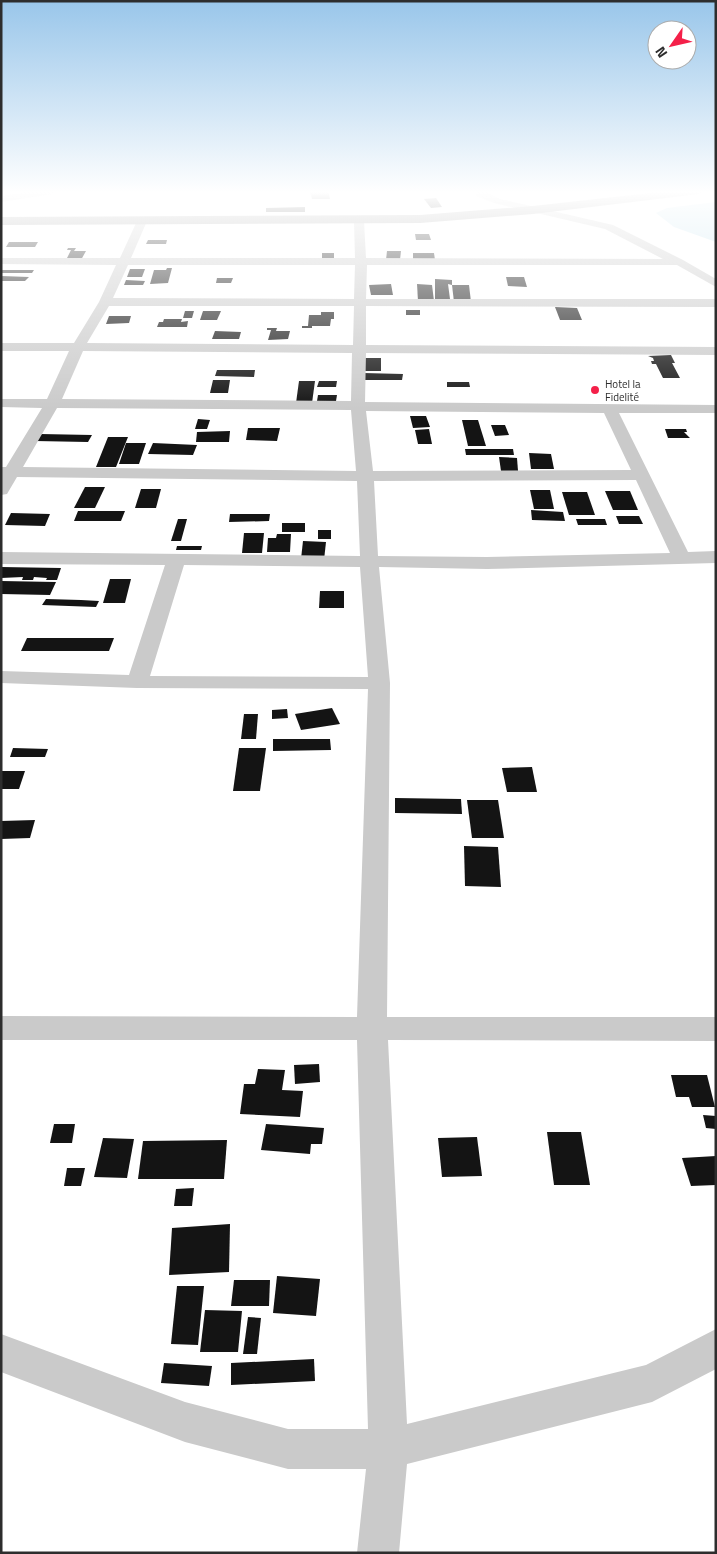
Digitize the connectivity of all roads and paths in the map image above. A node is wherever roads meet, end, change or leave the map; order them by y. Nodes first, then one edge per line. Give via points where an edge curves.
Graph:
1 (123, 264) edge
2 (360, 264) edge
3 (682, 264) edge
4 (716, 284) edge
5 (105, 302) junction
6 (360, 303) junction
7 (716, 303) edge
8 (1, 347) edge
9 (78, 347) junction
10 (359, 349) junction
11 (716, 351) edge
12 (1, 403) edge
13 (52, 404) junction
14 (358, 405) junction
15 (609, 407) junction
16 (716, 409) edge
17 (7, 472) edge
18 (642, 475) junction
19 (365, 476) junction
20 (1, 490) edge
21 (716, 557) edge
22 (1, 558) edge
23 (681, 558) junction
24 (176, 560) junction
25 (369, 561) junction
26 (1, 677) edge
27 (137, 682) junction
28 (379, 684) junction
29 (372, 1027) junction
30 (1, 1028) edge
31 (716, 1029) edge
32 (716, 1348) edge
33 (1, 1353) edge
34 (388, 1449) junction
35 (378, 1553) edge

1 - 5 street
2 - 6 street
3 - 4 street
5 - 6 street
5 - 9 street
6 - 7 street
6 - 10 street
8 - 9 street
9 - 10 street
9 - 13 street
10 - 11 street
10 - 14 street
12 - 13 street
13 - 14 street
13 - 17 street
14 - 15 street
14 - 19 street
15 - 16 street
15 - 18 street
17 - 19 street
17 - 20 street
18 - 19 street
18 - 23 street
19 - 25 street
21 - 23 street
22 - 24 street
23 - 25 street via 487,563
24 - 25 street
24 - 27 street
25 - 28 street
26 - 27 street
27 - 28 street
28 - 29 street
29 - 30 street
29 - 31 street
29 - 34 street
32 - 34 street via 652,1383
33 - 34 street via 185,1422 288,1449
34 - 35 street

